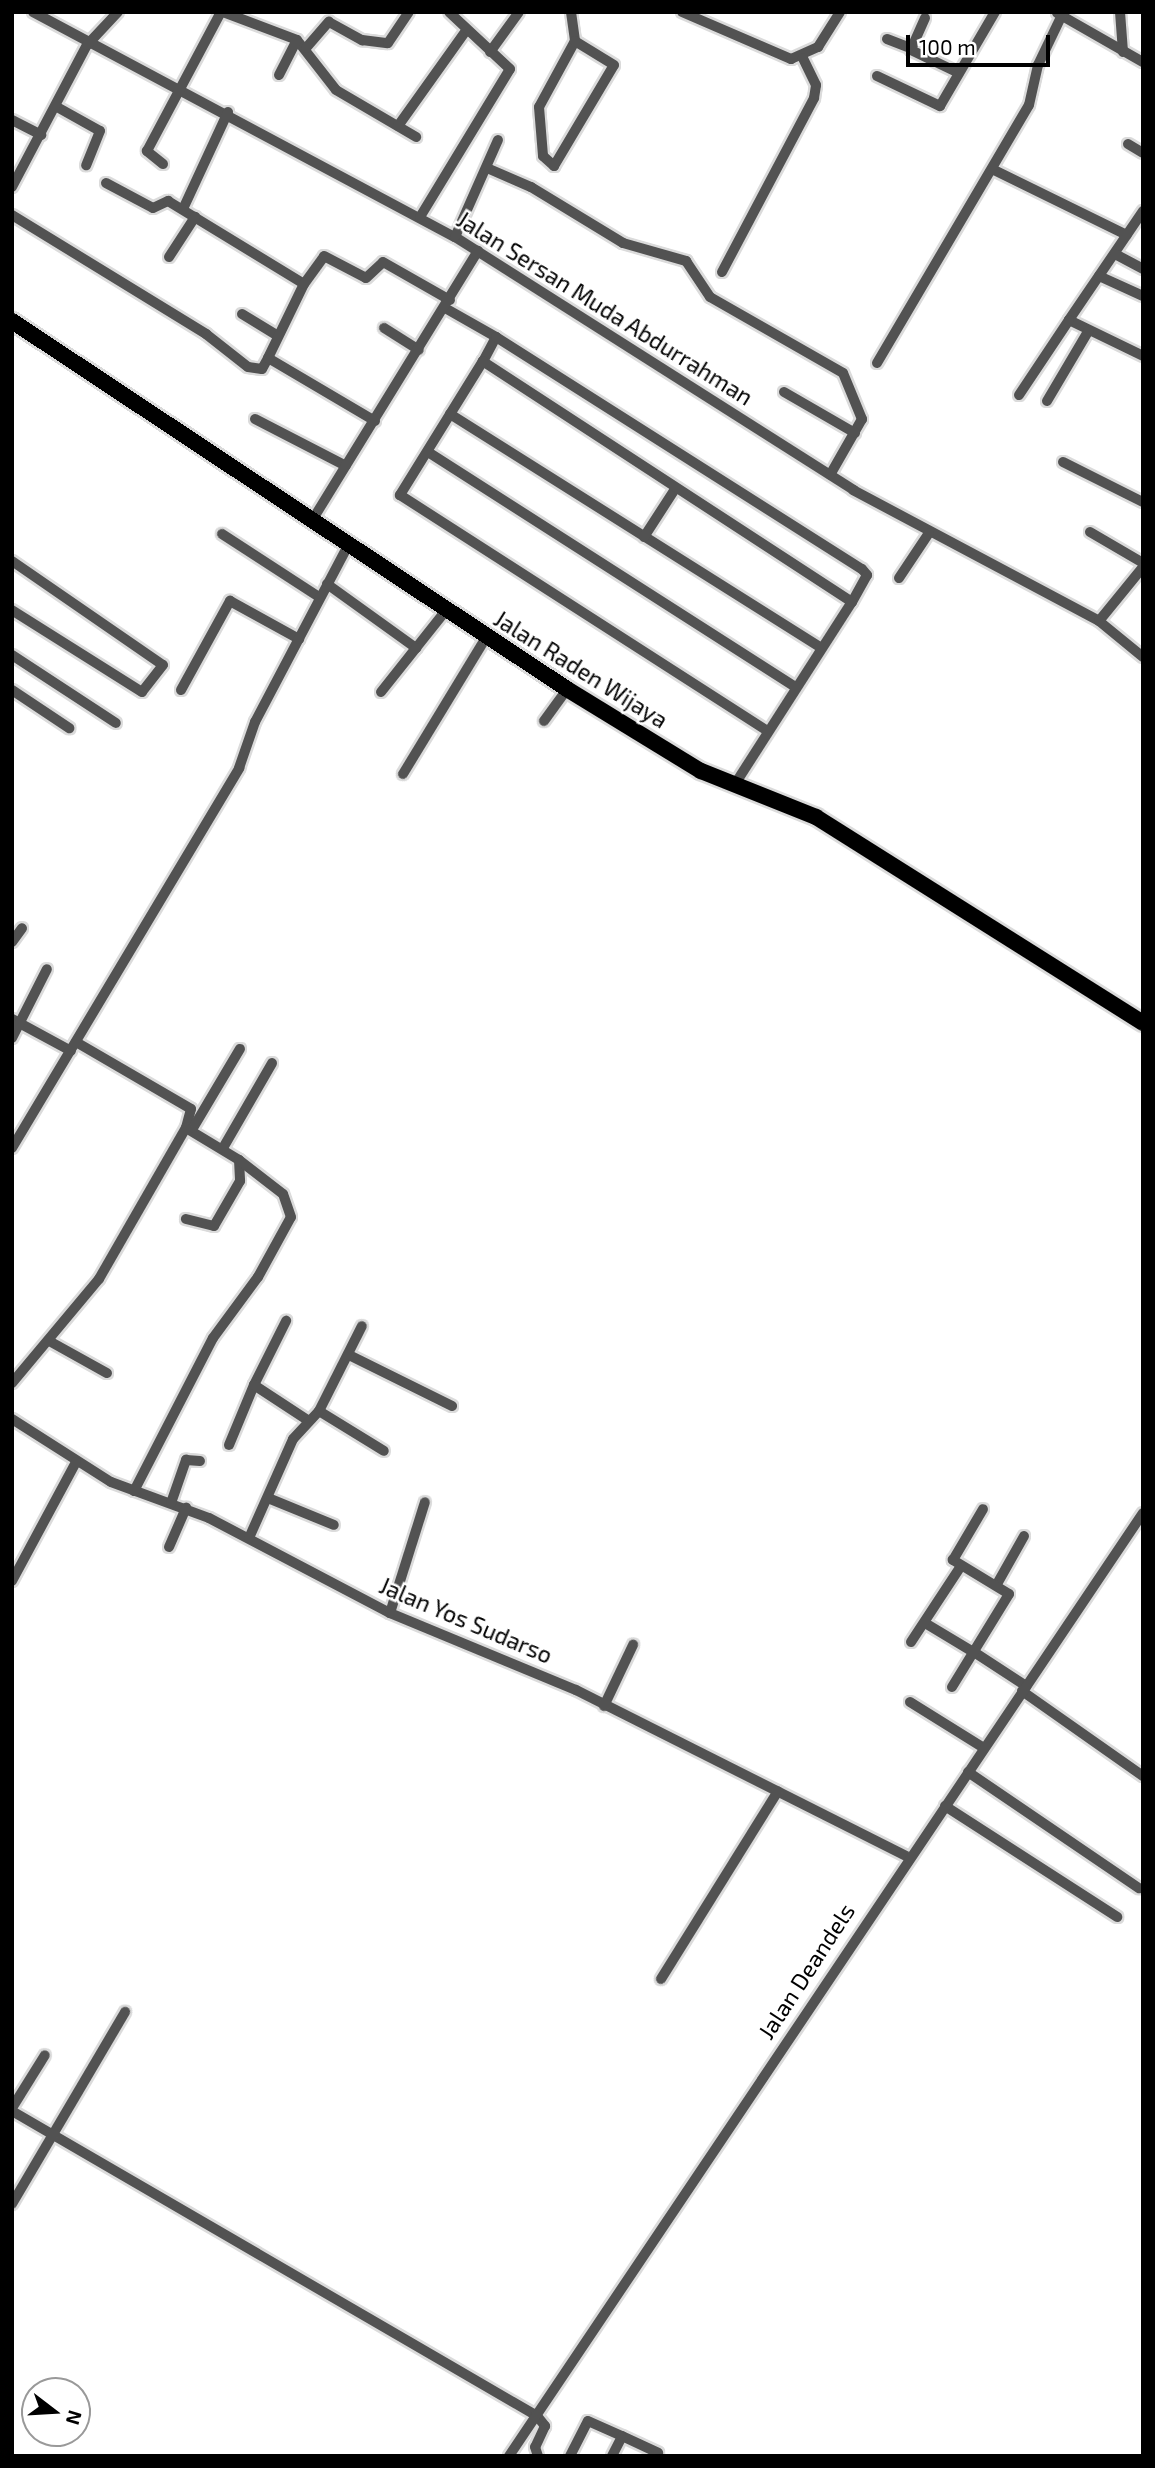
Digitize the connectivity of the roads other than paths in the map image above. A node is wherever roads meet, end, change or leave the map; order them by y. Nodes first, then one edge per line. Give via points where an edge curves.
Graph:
1 (33, 12) edge
2 (118, 12) edge
3 (222, 12) edge
4 (409, 12) edge
5 (449, 12) edge
6 (519, 12) edge
7 (571, 12) edge
8 (682, 12) edge
9 (840, 12) edge
10 (995, 12) edge
11 (1120, 12) edge
12 (1059, 14) edge
13 (925, 18) dead end
14 (465, 32) junction
15 (887, 39) dead end
16 (297, 40) junction
17 (576, 41) junction
18 (87, 45) junction
19 (306, 48) junction
20 (910, 48) junction
21 (492, 49) junction
22 (1123, 52) junction
23 (803, 58) junction
24 (1143, 62) edge
25 (959, 73) junction
26 (279, 75) dead end
27 (877, 76) dead end
28 (181, 88) junction
29 (57, 107) junction
30 (228, 112) junction
31 (12, 120) edge
32 (398, 126) junction
33 (41, 135) junction
34 (416, 136) dead end
35 (498, 140) dead end
36 (1128, 144) dead end
37 (1143, 153) edge
38 (163, 164) dead end
39 (86, 165) dead end
40 (487, 168) junction
41 (992, 169) junction
42 (106, 183) dead end
43 (12, 187) edge
44 (183, 209) junction
45 (1143, 211) edge
46 (12, 215) edge
47 (195, 218) junction
48 (420, 218) junction
49 (1127, 235) junction
50 (455, 237) junction
51 (478, 251) junction
52 (1115, 254) junction
53 (169, 257) dead end
54 (1143, 269) edge
55 (722, 272) dead end
56 (1099, 276) junction
57 (304, 284) junction
58 (1143, 296) edge
59 (448, 304) junction
60 (242, 314) dead end
61 (1069, 320) junction
62 (12, 321) edge
63 (384, 328) dead end
64 (1089, 330) junction
65 (278, 336) junction
66 (496, 337) junction
67 (419, 350) junction
68 (1143, 356) edge
69 (268, 358) junction
70 (483, 361) junction
71 (877, 363) dead end
72 (784, 392) dead end
73 (1019, 395) dead end
74 (1047, 401) dead end
75 (450, 414) junction
76 (255, 419) dead end
77 (375, 421) junction
78 (855, 433) junction
79 (428, 452) junction
80 (1063, 462) dead end
81 (346, 466) junction
82 (830, 475) junction
83 (675, 489) junction
84 (1143, 502) edge
85 (313, 519) junction
86 (1090, 532) dead end
87 (929, 533) junction
88 (222, 534) dead end
89 (644, 537) junction
90 (349, 544) junction
91 (12, 561) edge
92 (1143, 565) edge
93 (899, 578) dead end
94 (327, 584) junction
95 (320, 597) junction
96 (852, 602) junction
97 (447, 609) junction
98 (12, 610) edge
99 (1099, 621) junction
100 (486, 636) junction
101 (299, 639) junction
102 (416, 648) junction
103 (822, 648) junction
104 (12, 655) edge
105 (1143, 657) edge
106 (796, 687) junction
107 (567, 689) junction
108 (12, 690) edge
109 (181, 690) dead end
110 (381, 692) dead end
111 (544, 721) dead end
112 (116, 723) dead end
113 (69, 728) dead end
114 (768, 731) junction
115 (403, 774) dead end
116 (735, 784) junction
117 (22, 928) dead end
118 (12, 942) edge
119 (47, 969) dead end
120 (16, 1021) edge
121 (1143, 1023) edge
122 (12, 1038) edge
123 (73, 1046) junction
124 (240, 1049) dead end
125 (272, 1063) dead end
126 (189, 1129) junction
127 (12, 1148) edge
128 (223, 1148) junction
129 (239, 1160) junction
130 (186, 1219) dead end
131 (286, 1321) dead end
132 (362, 1326) dead end
133 (51, 1342) junction
134 (349, 1355) junction
135 (107, 1373) dead end
136 (12, 1383) edge
137 (254, 1385) junction
138 (452, 1406) dead end
139 (319, 1411) junction
140 (12, 1419) edge
141 (306, 1419) junction
142 (229, 1445) dead end
143 (384, 1451) dead end
144 (200, 1461) dead end
145 (76, 1462) junction
146 (134, 1491) junction
147 (268, 1498) junction
148 (425, 1502) dead end
149 (171, 1503) junction
150 (186, 1508) junction
151 (982, 1509) dead end
152 (1143, 1513) edge
153 (334, 1525) dead end
154 (1024, 1536) dead end
155 (249, 1538) junction
156 (169, 1547) dead end
157 (12, 1555) edge
158 (23, 1562) junction
159 (961, 1566) junction
160 (12, 1581) edge
161 (997, 1584) junction
162 (390, 1613) junction
163 (925, 1623) junction
164 (911, 1642) dead end
165 (633, 1645) dead end
166 (976, 1653) junction
167 (952, 1687) dead end
168 (1024, 1689) junction
169 (910, 1702) dead end
170 (604, 1706) junction
171 (984, 1748) junction
172 (968, 1772) junction
173 (1143, 1776) edge
174 (778, 1791) junction
175 (945, 1806) junction
176 (906, 1856) junction
177 (1139, 1888) dead end
178 (1116, 1917) dead end
179 (662, 1979) dead end
180 (125, 2012) dead end
181 (45, 2055) dead end
182 (12, 2110) edge
183 (51, 2136) junction
184 (12, 2204) edge
185 (537, 2416) junction
186 (622, 2436) junction
187 (659, 2455) edge
188 (509, 2456) edge
189 (538, 2456) edge
190 (570, 2456) edge
191 (612, 2456) edge

1 - 18 street, Jalan Sersan Muda Abdurrahman
2 - 18 street
3 - 16 street
3 - 28 street
4 - 19 street via 388,43 362,40 329,22
5 - 14 street
6 - 21 street
7 - 17 street
8 - 23 street via 779,56
9 - 23 street
10 - 25 street
11 - 22 street
12 - 22 street
12 - 41 street via 1038,65 1035,93
13 - 20 street
14 - 21 street
14 - 32 street
15 - 20 street
16 - 19 street
16 - 26 street
17 - 17 street via 614,65 560,161 551,165 543,156 541,97
18 - 28 street, Jalan Sersan Muda Abdurrahman
18 - 29 street
19 - 32 street via 336,90
20 - 25 street
21 - 48 street via 510,69
22 - 24 street
23 - 55 street via 816,85 814,98
25 - 27 street via 936,106
28 - 30 street, Jalan Sersan Muda Abdurrahman
28 - 38 street via 147,151
29 - 33 street
29 - 39 street via 100,131
30 - 44 street
30 - 48 street, Jalan Sersan Muda Abdurrahman
31 - 33 street
32 - 34 street
33 - 43 street
35 - 40 street
36 - 37 street
40 - 50 street
40 - 78 street via 531,187 623,243 686,261 710,297 835,367 848,378 861,414
41 - 49 street
41 - 71 street
42 - 44 street via 153,208 166,200
44 - 47 street
45 - 49 street
46 - 69 street via 248,368 262,369
47 - 53 street
47 - 57 street
48 - 50 street, Jalan Sersan Muda Abdurrahman
49 - 52 street
50 - 51 street, Jalan Sersan Muda Abdurrahman
51 - 59 street
51 - 82 street, Jalan Sersan Muda Abdurrahman
52 - 54 street
52 - 56 street
56 - 58 street
56 - 61 street
57 - 59 street via 324,256 366,278 383,262
57 - 65 street
59 - 66 street
59 - 67 street
60 - 65 street
61 - 64 street
61 - 73 street
62 - 85 highway, Jalan Raden Wijaya
63 - 67 street
64 - 68 street
64 - 74 street
65 - 69 street
66 - 70 street
66 - 96 street via 862,569 867,575
67 - 77 street
69 - 77 street
70 - 75 street
70 - 83 street
72 - 78 street
75 - 79 street
75 - 89 street
76 - 81 street
77 - 81 street
78 - 82 street
79 - 106 street
79 - 114 street via 400,495
80 - 84 street
81 - 85 street
82 - 87 street, Jalan Sersan Muda Abdurrahman
83 - 89 street
83 - 96 street
85 - 90 highway, Jalan Raden Wijaya
86 - 92 street
87 - 93 street
87 - 99 street, Jalan Sersan Muda Abdurrahman
88 - 95 street
89 - 103 street
90 - 94 street
90 - 97 highway, Jalan Raden Wijaya
91 - 98 street via 163,665 142,692
92 - 99 street
94 - 95 street
94 - 102 street
95 - 101 street
96 - 103 street
97 - 100 highway, Jalan Raden Wijaya
97 - 102 street
99 - 105 street, Jalan Sersan Muda Abdurrahman
100 - 107 highway, Jalan Raden Wijaya
100 - 115 street
101 - 109 street via 230,601
101 - 123 street via 257,719 239,768
102 - 110 street
103 - 106 street
104 - 112 street
106 - 114 street
107 - 111 street
107 - 116 highway, Jalan Raden Wijaya via 701,771
108 - 113 street
114 - 116 street
116 - 121 highway, Jalan Raden Wijaya via 816,817
117 - 118 street
119 - 120 street
120 - 122 street
120 - 123 street
123 - 126 street via 191,1109
123 - 127 street
124 - 126 street
125 - 128 street
126 - 128 street
126 - 133 street via 99,1279
128 - 129 street
129 - 130 street via 240,1181 214,1226
129 - 146 street via 283,1194 291,1217 254,1284 213,1338
131 - 137 street
132 - 134 street
133 - 135 street
133 - 136 street
134 - 138 street
134 - 139 street
137 - 141 street
137 - 142 street
139 - 141 street
139 - 143 street
140 - 145 street, Jalan Yos Sudarso
141 - 147 street
144 - 149 street via 186,1460
145 - 146 street, Jalan Yos Sudarso
145 - 158 street
146 - 149 street, Jalan Yos Sudarso
147 - 153 street
147 - 155 street
148 - 162 street
149 - 150 street, Jalan Yos Sudarso
150 - 155 street, Jalan Yos Sudarso
150 - 156 street
151 - 159 street via 954,1557
152 - 168 street, Jalan Deandels
154 - 161 street
155 - 162 street, Jalan Yos Sudarso
157 - 158 street
158 - 160 street
159 - 161 street
159 - 163 street
161 - 166 street via 1009,1594
162 - 170 street, Jalan Yos Sudarso
163 - 164 street
163 - 166 street
165 - 170 street
166 - 167 street
166 - 168 street
168 - 171 street, Jalan Deandels
168 - 173 street
169 - 171 street
170 - 174 street, Jalan Yos Sudarso
171 - 172 street, Jalan Deandels
172 - 175 street, Jalan Deandels
172 - 177 street
174 - 176 street, Jalan Yos Sudarso
174 - 179 street
175 - 176 street, Jalan Deandels
175 - 178 street
176 - 185 street, Jalan Deandels
180 - 183 street
181 - 182 street
182 - 183 street
183 - 184 street
183 - 185 street
185 - 188 street, Jalan Deandels
185 - 189 street via 545,2426 535,2447
186 - 187 street
186 - 190 street via 588,2421
186 - 191 street

